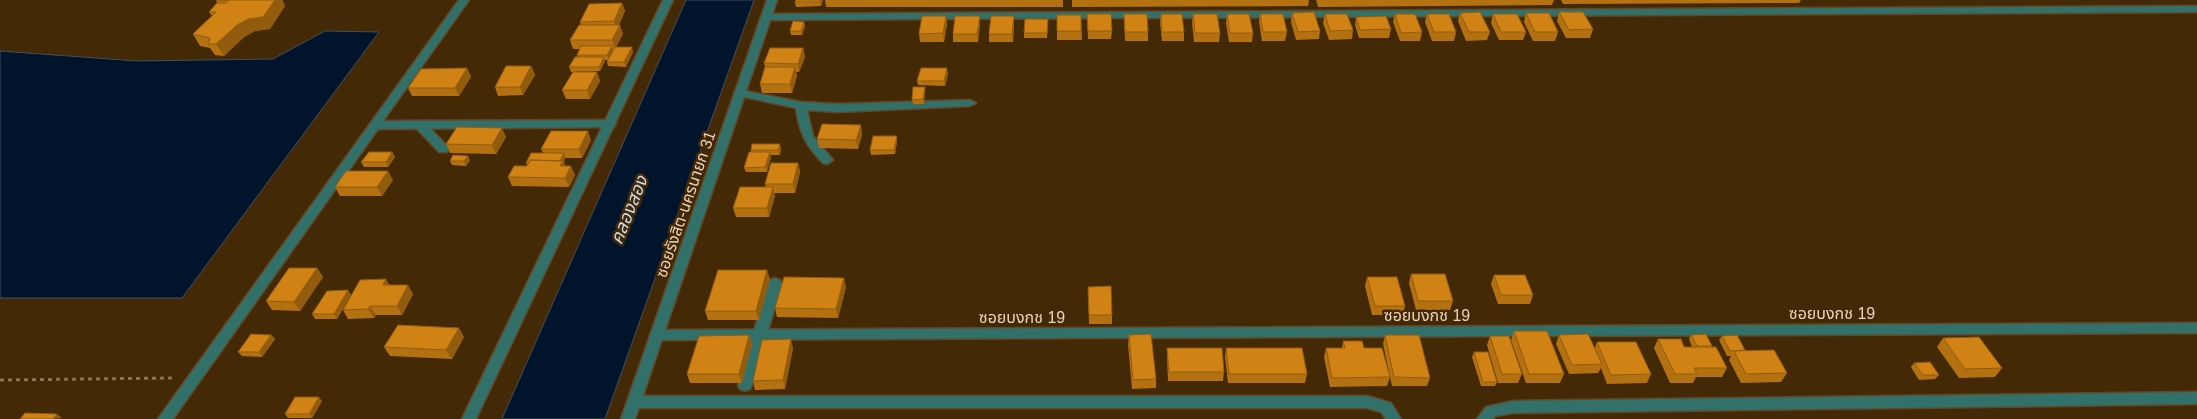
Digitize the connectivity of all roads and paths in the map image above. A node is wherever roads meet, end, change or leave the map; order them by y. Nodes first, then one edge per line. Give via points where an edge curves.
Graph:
1 (464, 0) edge
2 (668, 0) edge
3 (772, 0) edge
4 (2197, 9) edge
5 (766, 17) junction
6 (740, 93) junction
7 (970, 103) dead end
8 (801, 106) junction
9 (420, 124) junction
10 (610, 124) junction
11 (375, 125) junction
12 (443, 149) dead end
13 (827, 160) dead end
14 (775, 282) dead end
15 (2197, 328) edge
16 (657, 335) junction
17 (761, 336) junction
18 (193, 378) junction
19 (0, 380) edge
20 (745, 385) dead end
21 (2197, 398) edge
22 (634, 402) junction
23 (165, 419) edge
24 (469, 419) edge
25 (628, 419) edge
26 (1394, 419) edge
27 (1484, 419) edge

1 - 11 street
2 - 10 street
3 - 5 street, ซอยรังสิต-นครนายก 31
4 - 5 street
5 - 6 street, ซอยรังสิต-นครนายก 31
6 - 8 street
6 - 16 street, ซอยรังสิต-นครนายก 31
7 - 8 street via 873,108
8 - 13 street via 804,133
9 - 10 street
9 - 11 street
9 - 12 street
10 - 24 street
11 - 18 street
14 - 17 street
15 - 17 street, ซอยบงกช 19
16 - 17 street, ซอยบงกช 19
16 - 22 street, ซอยรังสิต-นครนายก 31
17 - 20 street
18 - 19 path
18 - 23 street
21 - 27 street via 1513,406 1490,411
22 - 25 street, ซอยรังสิต-นครนายก 31
22 - 26 street via 1367,402 1386,406

